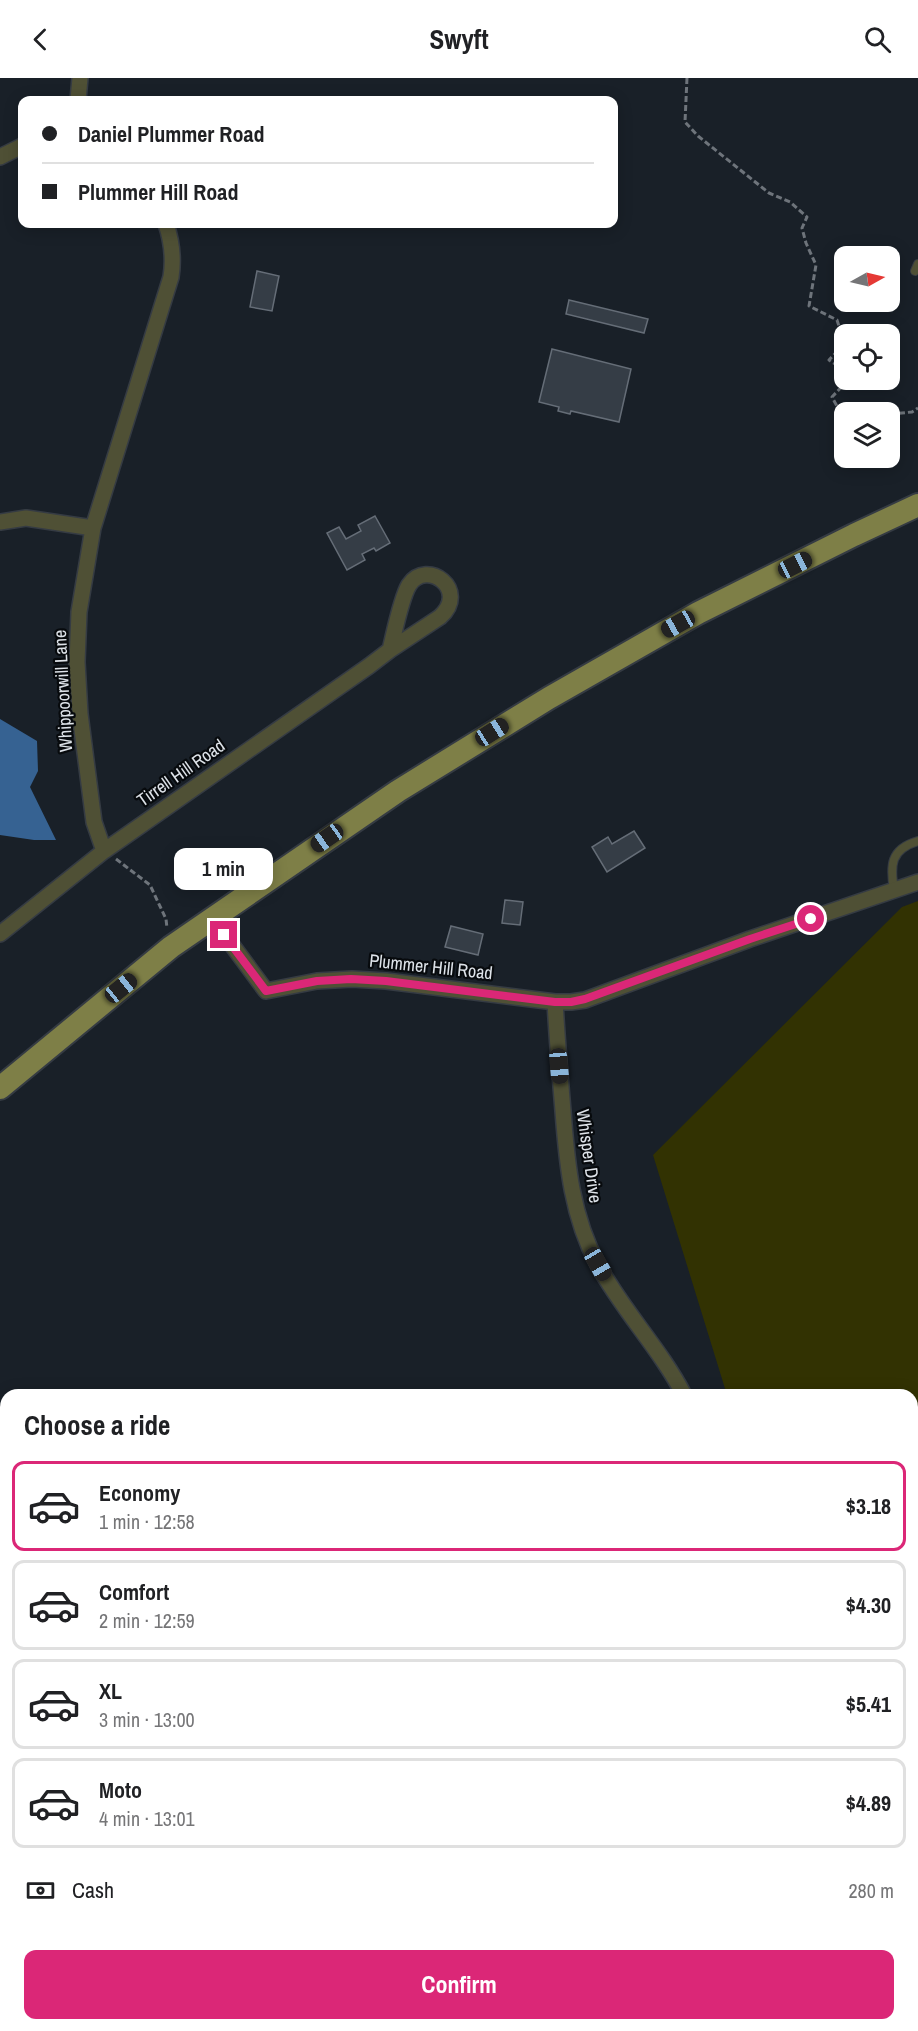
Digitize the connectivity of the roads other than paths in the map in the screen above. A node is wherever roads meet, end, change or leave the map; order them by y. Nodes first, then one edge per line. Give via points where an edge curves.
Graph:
1 (80, 78) edge
2 (78, 96) edge
3 (18, 148) edge
4 (0, 157) edge
5 (167, 228) edge
6 (918, 506) edge
7 (0, 522) edge
8 (93, 528) junction
9 (390, 650) junction
10 (918, 841) edge
11 (106, 849) junction
12 (918, 882) edge
13 (894, 890) junction
14 (212, 918) junction
15 (0, 934) edge
16 (555, 1002) junction
17 (0, 1088) edge
18 (680, 1389) edge

1 - 2 street
3 - 4 street
5 - 8 street, Whippoorwill Lane via 174,262 171,277
6 - 14 main road via 698,614 549,698 398,790
7 - 8 street via 26,518
8 - 11 street, Whippoorwill Lane via 79,612 77,662 94,822
9 - 9 street, Tirrell Hill Road via 446,612 451,598 442,579 428,575 410,585
9 - 11 street, Tirrell Hill Road
10 - 13 lane via 895,855 891,871
11 - 15 street, Tirrell Hill Road
12 - 13 street, Plummer Hill Road
13 - 16 street, Plummer Hill Road via 585,999
14 - 16 street, Plummer Hill Road via 266,991 351,979
14 - 17 main road via 171,947
16 - 18 street, Whisper Drive via 568,1167 584,1235 615,1294

